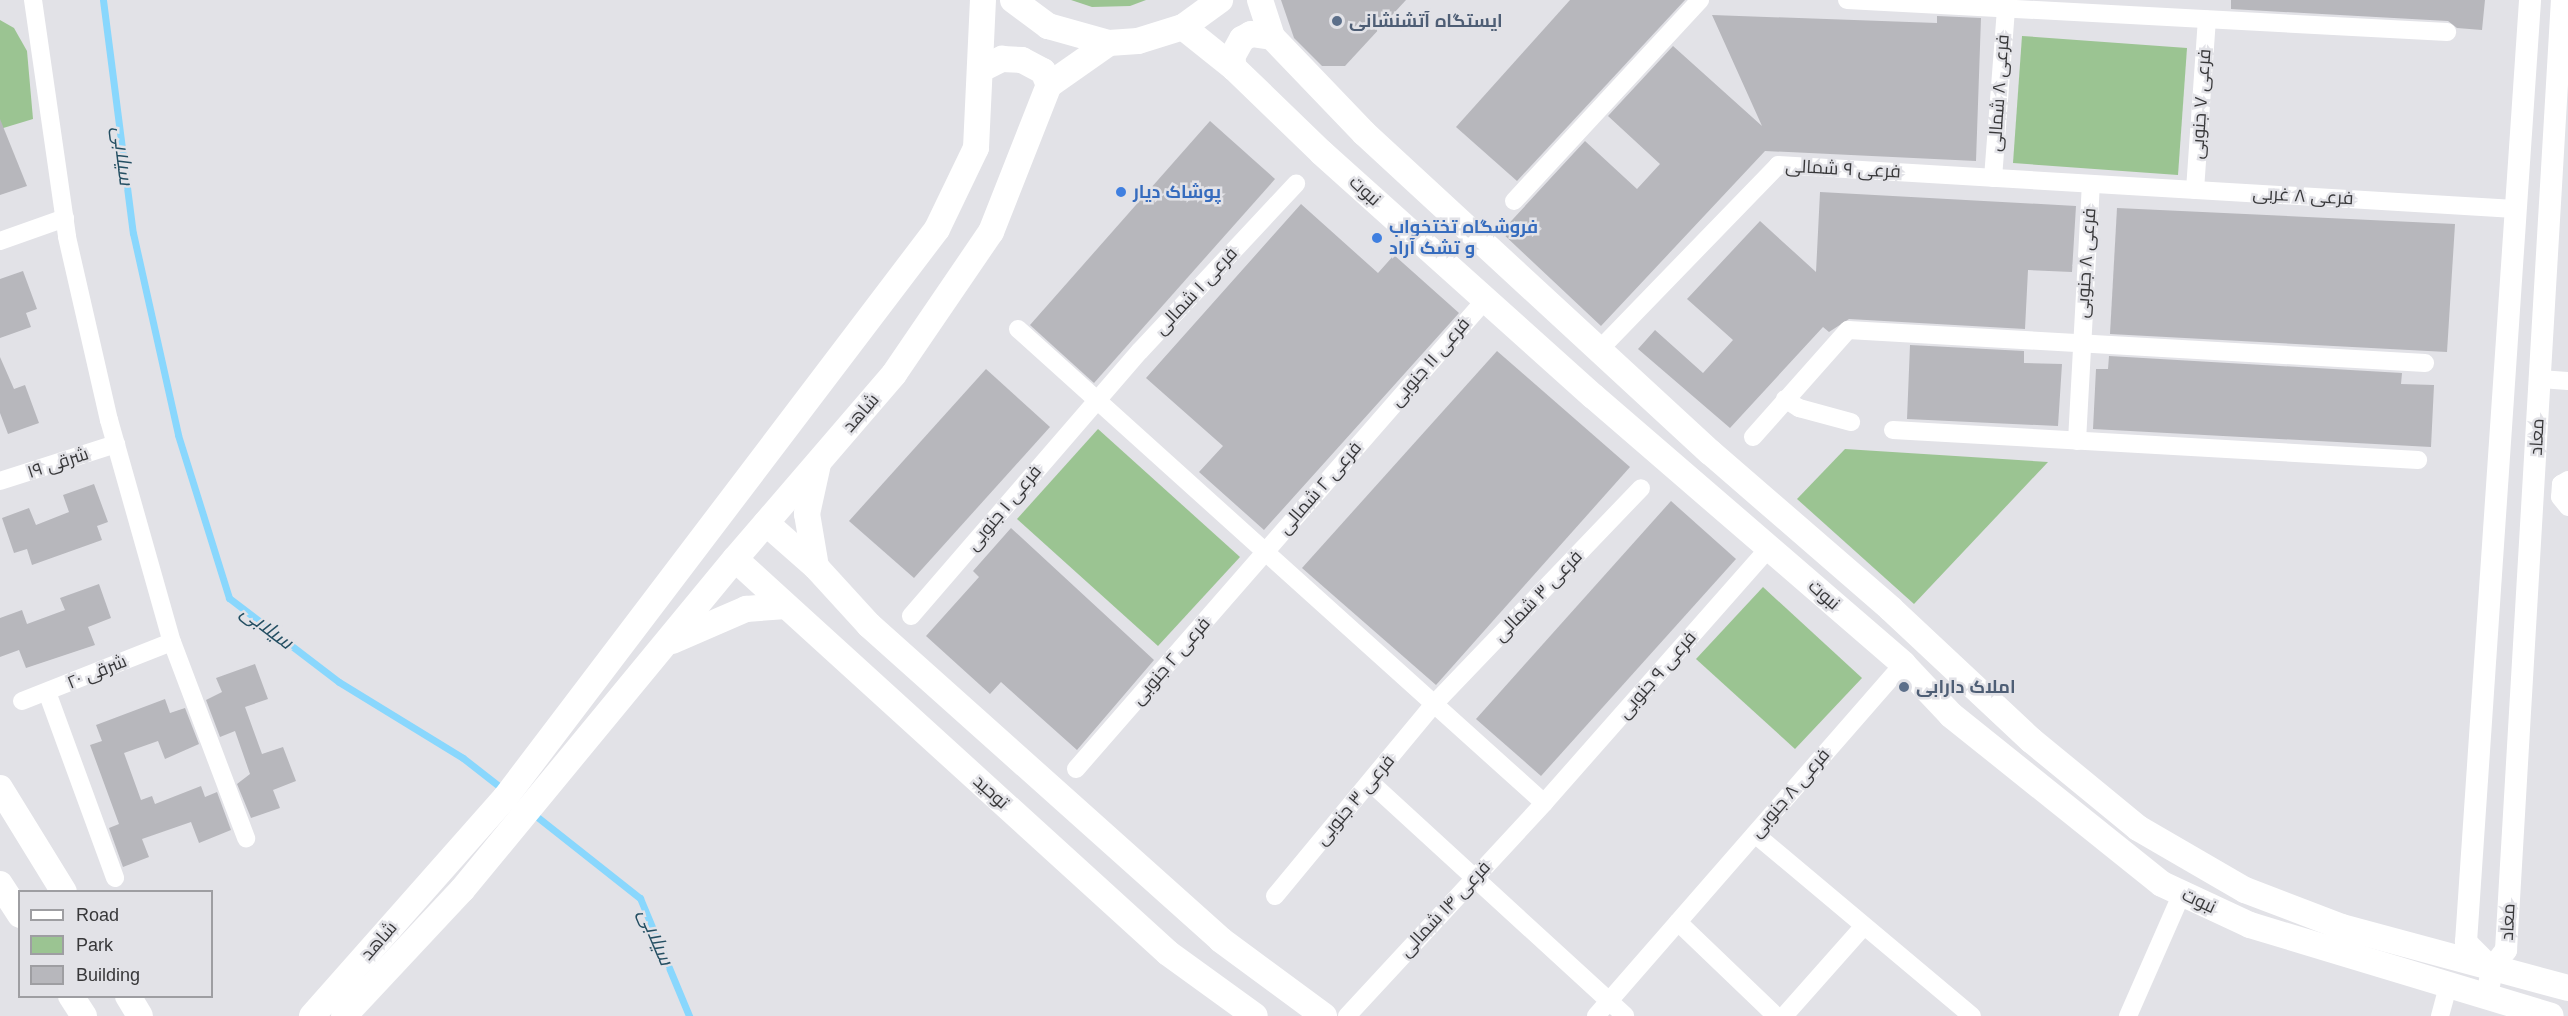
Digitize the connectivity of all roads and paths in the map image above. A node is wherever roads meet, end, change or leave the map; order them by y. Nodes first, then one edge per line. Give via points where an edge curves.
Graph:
1 (33, 0) edge
2 (983, 0) edge
3 (1013, 0) edge
4 (1220, 0) edge
5 (1260, 0) edge
6 (1700, 0) edge
7 (1847, 0) edge
8 (2530, 0) edge
9 (2562, 0) edge
10 (2102, 7) edge
11 (2006, 8) junction
12 (2207, 19) junction
13 (1183, 27) junction
14 (2447, 32) dead end
15 (1272, 37) junction
16 (1109, 43) junction
17 (1234, 68) junction
18 (980, 70) junction
19 (1049, 85) junction
20 (1993, 178) junction
21 (2091, 183) junction
22 (1296, 184) dead end
23 (2195, 190) junction
24 (1514, 201) dead end
25 (2515, 209) junction
26 (65, 218) junction
27 (0, 241) edge
28 (1485, 300) junction
29 (1018, 329) dead end
30 (2081, 343) junction
31 (1600, 349) junction
32 (2425, 363) dead end
33 (2504, 373) junction
34 (2540, 379) junction
35 (2568, 381) edge
36 (1785, 399) junction
37 (1097, 400) junction
38 (1851, 422) dead end
39 (1375, 425) joint
40 (1893, 430) dead end
41 (1753, 437) dead end
42 (2077, 441) junction
43 (116, 444) junction
44 (2418, 460) dead end
45 (818, 463) junction
46 (2568, 480) edge
47 (0, 481) edge
48 (1641, 488) dead end
49 (2568, 507) edge
50 (766, 523) junction
51 (1769, 548) junction
52 (1264, 551) junction
53 (735, 559) junction
54 (816, 567) junction
55 (786, 606) junction
56 (911, 616) dead end
57 (172, 642) junction
58 (664, 645) junction
59 (1903, 664) junction
60 (47, 692) junction
61 (22, 701) dead end
62 (1434, 704) junction
63 (1076, 769) dead end
64 (1370, 782) junction
65 (0, 788) edge
66 (1544, 803) junction
67 (1755, 834) junction
68 (246, 838) dead end
69 (116, 878) dead end
70 (1473, 879) junction
71 (0, 884) edge
72 (63, 890) edge
73 (2182, 893) junction
74 (1275, 896) dead end
75 (18, 912) edge
76 (1678, 922) junction
77 (1863, 927) junction
78 (2492, 968) junction
79 (2448, 986) junction
80 (2568, 987) edge
81 (2487, 997) junction
82 (63, 998) edge
83 (72, 998) edge
84 (129, 998) edge
85 (1608, 1002) junction
86 (1964, 1011) edge
87 (62, 1016) edge
88 (84, 1016) edge
89 (140, 1016) edge
90 (312, 1016) edge
91 (344, 1016) edge
92 (1255, 1016) edge
93 (1324, 1016) edge
94 (1347, 1016) edge
95 (1596, 1016) edge
96 (1625, 1016) edge
97 (1776, 1016) edge
98 (1784, 1016) edge
99 (2128, 1016) edge
100 (2440, 1016) edge
101 (2551, 1016) edge

1 - 26 street
2 - 18 main road
3 - 16 main road via 1048,26
4 - 13 main road
5 - 15 main road, نبوت
6 - 24 street
7 - 11 street
8 - 25 street, معاد
9 - 34 street, معاد
10 - 11 street
10 - 12 street
11 - 20 street, فرعی ۸ شمالی
12 - 14 street
12 - 23 street, فرعی ۷ جنوبی
13 - 16 main road via 1138,41
13 - 17 main road, نبوت
15 - 17 main road via 1251,34 1242,39 1232,57
15 - 31 main road, نبوت via 1364,133
16 - 19 main road
17 - 28 main road, نبوت
18 - 19 main road via 1002,59 1022,60 1043,71
18 - 90 main road, شاهد via 976,148 937,229 505,798
19 - 45 main road, شاهد via 991,232 894,374
20 - 21 street, فرعی ۹ شمالی
20 - 31 street, فرعی ۹ شمالی via 1778,165
21 - 23 street, فرعی ۸ غربی
21 - 30 street, فرعی ۸ جنوبی
22 - 37 street, فرعی ۱ شمالی
23 - 25 street, فرعی ۸ غربی
25 - 33 street, معاد
26 - 27 street
26 - 43 street
28 - 39 street, فرعی ۱۱ جنوبی
28 - 51 main road, نبوت
29 - 37 street
30 - 32 street
30 - 36 street via 1848,330
30 - 42 street
31 - 78 main road, نبوت via 1710,452 1892,609 2031,740 2138,828 2245,891 2342,927
33 - 34 street
33 - 78 street, معاد via 2466,942
34 - 35 street
34 - 78 street, معاد via 2506,950
36 - 38 street via 1799,408
36 - 41 street
37 - 52 street
37 - 56 street, فرعی ۱ جنوبی
39 - 52 street, فرعی ۲ شمالی
40 - 42 street
42 - 44 street
43 - 47 street, ۱۹ شرقی
43 - 57 street
45 - 50 main road, شاهد
45 - 54 main road via 807,513
46 - 49 street via 2561,484 2560,497
48 - 62 street, فرعی ۳ شمالی
50 - 53 main road, شاهد
50 - 54 main road
51 - 59 main road, نبوت
51 - 66 street, فرعی ۹ جنوبی
52 - 62 street
52 - 63 street, فرعی ۲ جنوبی
53 - 55 main road, توحید
53 - 58 main road, شاهد
54 - 93 main road via 869,625 1212,933
55 - 58 main road via 746,609
55 - 92 main road, توحید via 1168,952
57 - 60 street, ۲۰ شرقی
57 - 68 street
58 - 91 main road, شاهد via 462,890
59 - 67 street, فرعی ۸ جنوبی
59 - 73 main road, نبوت via 1951,715 2077,819 2162,884
60 - 61 street, ۲۰ شرقی
60 - 69 street
62 - 64 street, فرعی ۳ جنوبی
62 - 66 street
64 - 70 street
64 - 74 street, فرعی ۳ جنوبی
65 - 72 main road
66 - 70 street, فرعی ۱۴ شمالی
67 - 76 street, فرعی ۸ جنوبی
67 - 77 street
70 - 85 street
70 - 94 street, فرعی ۱۴ شمالی
71 - 75 main road
73 - 79 main road, نبوت via 2250,925
73 - 99 street
76 - 85 street, فرعی ۸ جنوبی
76 - 97 street
77 - 86 street
77 - 98 street
78 - 80 main road, نبوت
78 - 81 street
79 - 81 main road, نبوت
79 - 100 street
81 - 101 main road, نبوت
82 - 87 main road
83 - 88 main road
84 - 89 main road
85 - 95 street, فرعی ۸ جنوبی
85 - 96 street

